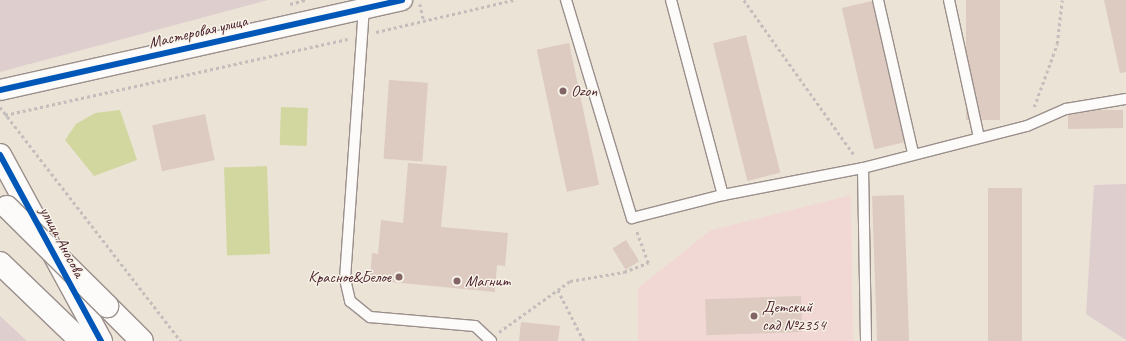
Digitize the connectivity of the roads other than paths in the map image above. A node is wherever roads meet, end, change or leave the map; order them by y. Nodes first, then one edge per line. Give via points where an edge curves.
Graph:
1 (566, 0) edge
2 (671, 0) edge
3 (878, 0) edge
4 (949, 0) edge
5 (389, 1) edge
6 (364, 7) junction
7 (0, 90) edge
8 (1126, 99) edge
9 (979, 138) junction
10 (913, 154) junction
11 (0, 155) edge
12 (863, 168) junction
13 (723, 195) junction
14 (2, 201) edge
15 (0, 262) edge
16 (64, 274) junction
17 (491, 339) edge
18 (81, 341) edge
19 (101, 341) edge
20 (133, 341) edge
21 (142, 341) edge
22 (866, 341) edge

1 - 13 lane via 632,218
2 - 13 lane
3 - 10 lane
4 - 9 lane
5 - 6 street, Мастеровая улица
6 - 7 street, Мастеровая улица
6 - 17 lane via 345,279 350,301 370,317 475,326
8 - 9 lane via 1066,108 1027,126
9 - 10 lane
10 - 12 lane
11 - 16 street, улица Аносова
12 - 13 lane
12 - 22 lane
14 - 21 street, bridge
15 - 18 street
16 - 19 street, улица Аносова
16 - 20 street, улица Аносова

